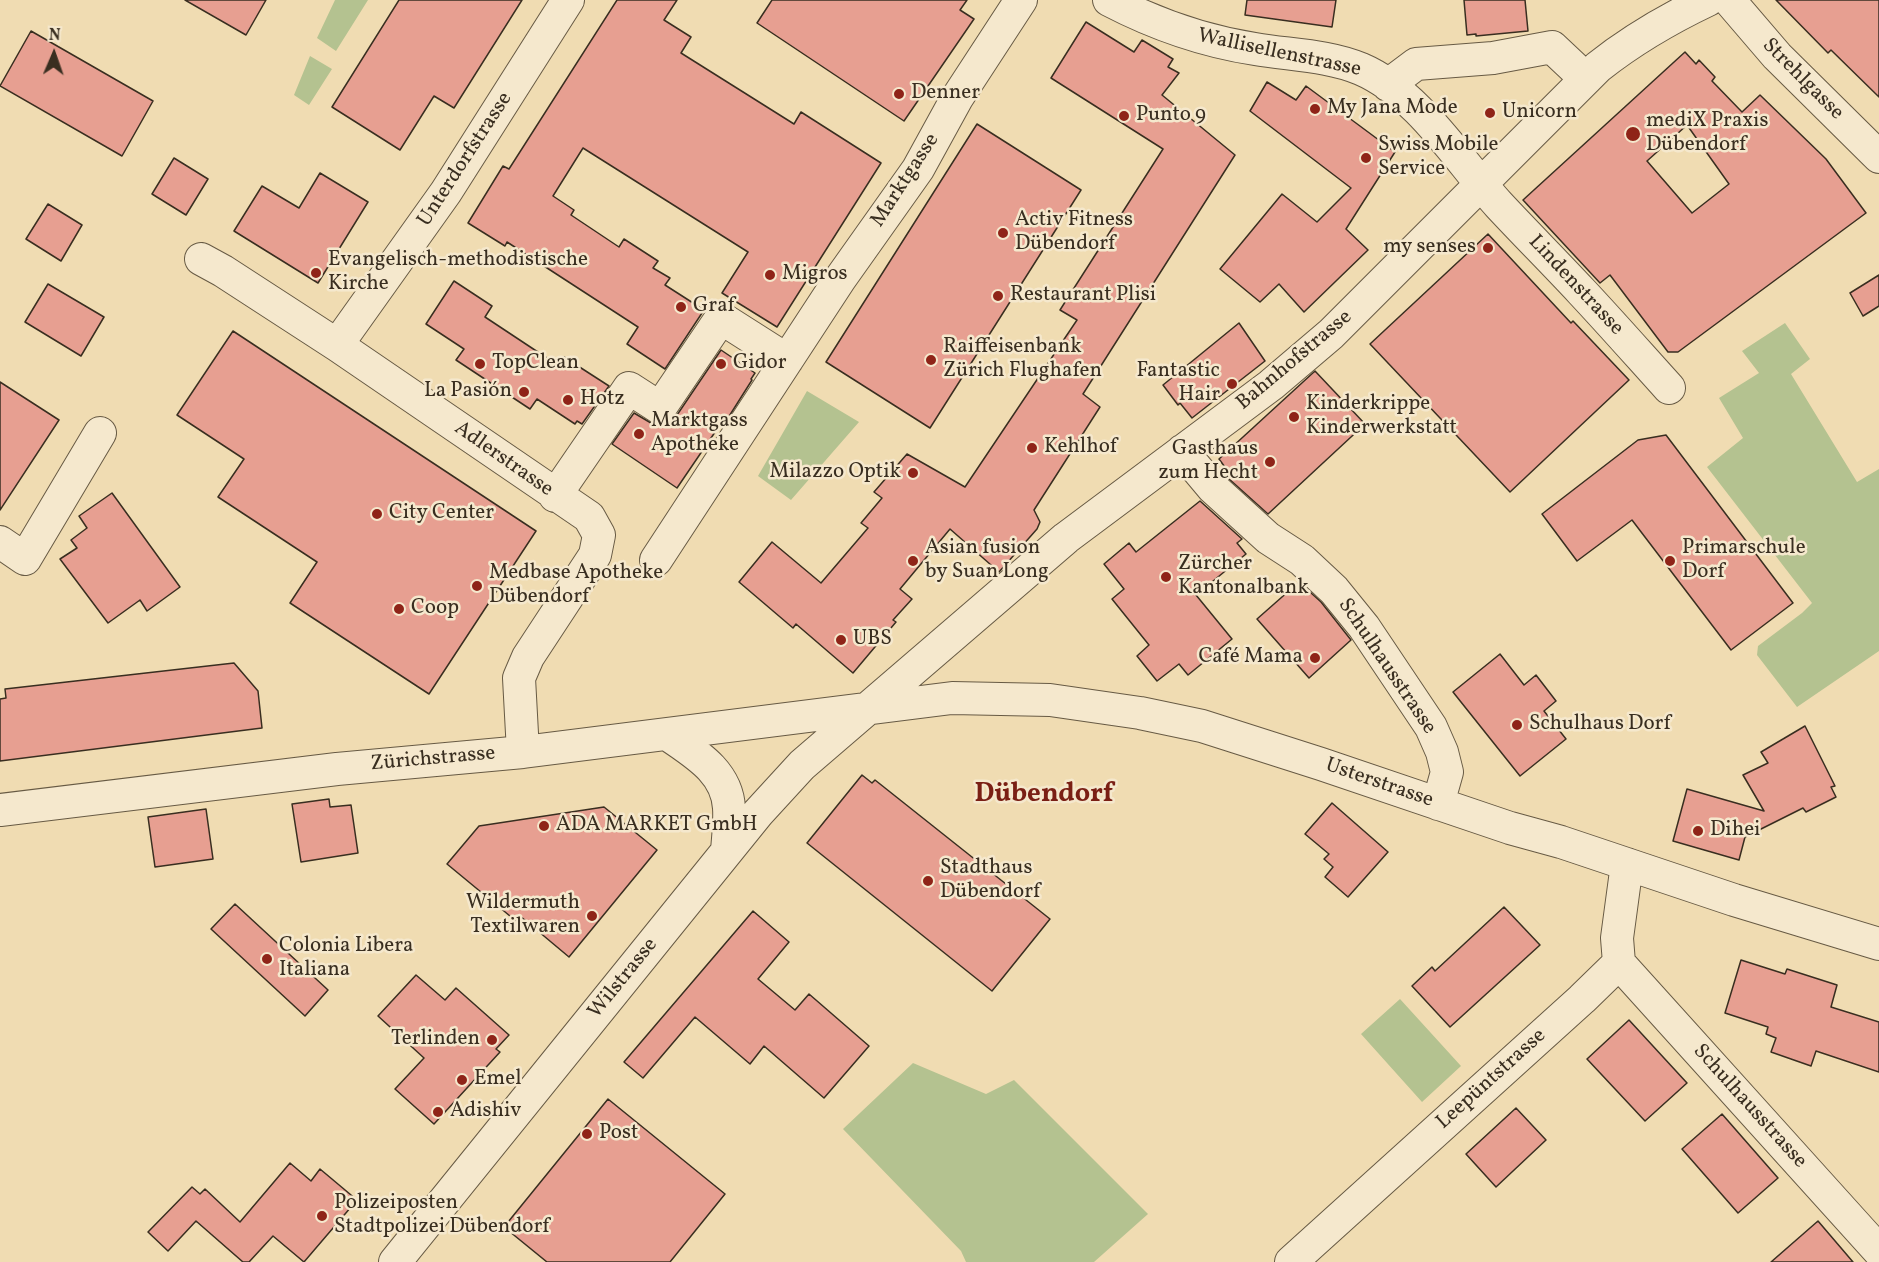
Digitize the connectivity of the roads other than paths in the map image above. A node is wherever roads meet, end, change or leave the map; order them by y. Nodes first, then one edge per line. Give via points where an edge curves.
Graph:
1 (568, 0) edge
2 (1021, 0) edge
3 (1109, 0) edge
4 (1708, 0) edge
5 (1729, 0) edge
6 (1586, 79) junction
7 (1388, 85) junction
8 (1879, 157) edge
9 (1481, 184) junction
10 (201, 259) dead end
11 (337, 345) junction
12 (787, 360) junction
13 (1669, 388) dead end
14 (100, 433) dead end
15 (1182, 451) junction
16 (555, 496) junction
17 (0, 542) edge
18 (656, 560) dead end
19 (867, 709) junction
20 (667, 735) junction
21 (523, 752) junction
22 (1438, 804) junction
23 (0, 810) edge
24 (727, 851) junction
25 (1627, 864) junction
26 (1879, 944) edge
27 (1619, 963) junction
28 (1879, 1251) edge
29 (395, 1262) edge
30 (1291, 1262) edge

1 - 11 street, Unterdorfstrasse via 450,187
2 - 12 street, Marktgasse via 957,98 918,169
3 - 7 street, Wallisellenstrasse via 1186,33 1252,49 1343,63
4 - 6 street, Bahnhofstrasse via 1642,34
5 - 8 street, Strehlgasse via 1777,56
6 - 7 street via 1565,42 1493,58 1416,64
6 - 9 street, Bahnhofstrasse
7 - 9 street, Wallisellenstrasse via 1426,119
9 - 13 street, Lindenstrasse
9 - 15 street, Bahnhofstrasse via 1330,334 1271,385
10 - 11 street, Adlerstrasse
11 - 16 street, Adlerstrasse
12 - 16 street via 721,318 660,408 629,388
12 - 18 street, Marktgasse
14 - 17 street via 25,559
15 - 19 street, Bahnhofstrasse via 1066,538
15 - 22 street, Schulhausstrasse via 1213,488 1334,590 1364,627 1431,727 1442,752 1447,772
16 - 21 street, Adlerstrasse via 589,517 599,535 596,555 528,657 519,678
19 - 20 street, Zürichstrasse
19 - 22 street, Usterstrasse via 963,698 1050,700 1140,713 1212,729
19 - 24 street, Wilstrasse via 802,765
20 - 21 street, Zürichstrasse
20 - 24 street via 707,763 720,779 729,806
21 - 23 street, Zürichstrasse via 337,769
22 - 25 street, Usterstrasse
24 - 29 street, Wilstrasse
25 - 26 street, Usterstrasse
25 - 27 street via 1617,938
27 - 28 street, Schulhausstrasse
27 - 30 street, Leepüntstrasse

